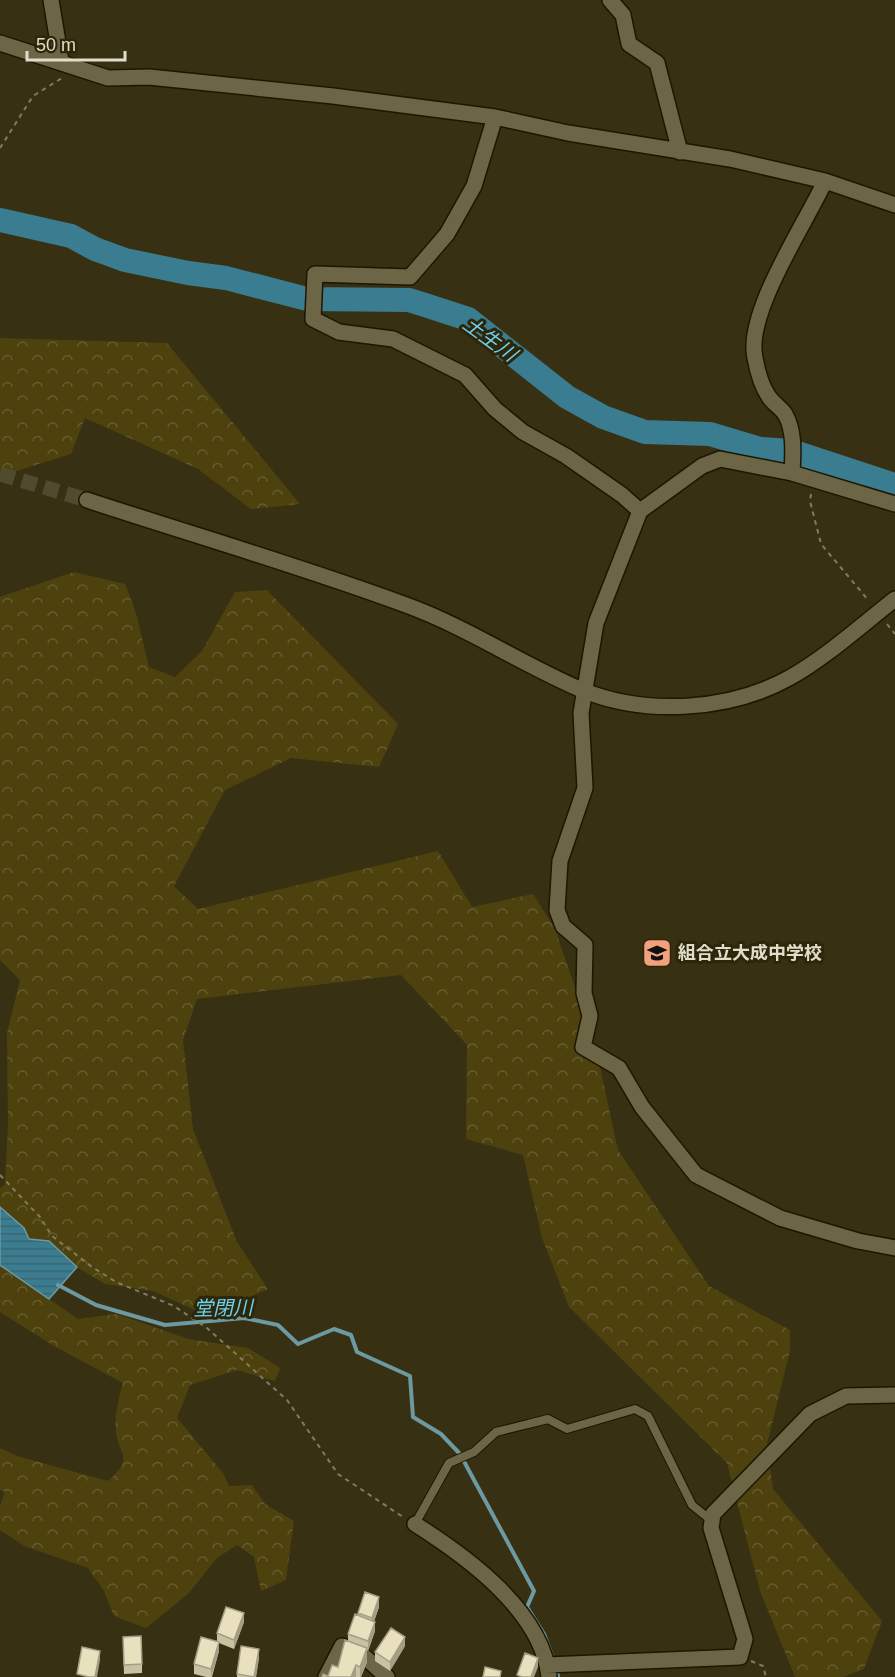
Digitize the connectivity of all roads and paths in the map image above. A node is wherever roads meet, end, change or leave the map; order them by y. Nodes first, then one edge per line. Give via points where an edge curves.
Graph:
1 (51, 0) edge
2 (610, 0) edge
3 (0, 43) edge
4 (61, 61) junction
5 (79, 67) junction
6 (495, 117) junction
7 (0, 148) edge
8 (680, 152) junction
9 (825, 181) junction
10 (895, 205) edge
11 (792, 472) junction
12 (814, 479) junction
13 (87, 500) tunnel mouth
14 (895, 504) edge
15 (640, 511) junction
16 (895, 599) edge
17 (878, 612) junction
18 (895, 634) edge
19 (584, 690) junction
20 (0, 1175) edge
21 (895, 1248) edge
22 (895, 1395) edge
23 (712, 1521) junction
24 (415, 1524) junction
25 (740, 1657) junction
26 (548, 1671) edge
27 (326, 1677) edge
28 (387, 1677) edge
29 (766, 1677) edge

1 - 4 street
2 - 8 street via 623,15 629,44 657,63
3 - 4 street
4 - 5 street
5 - 6 street via 108,78 149,77
5 - 7 path via 33,96
6 - 8 street
6 - 15 street via 474,186 447,234 410,277 315,274 313,319 339,332 393,339 465,375 495,409 524,432 567,456
8 - 9 street
9 - 10 street
9 - 11 street via 772,285 755,326 753,343 768,396 785,414
11 - 12 street
11 - 15 street via 720,459 702,466
12 - 14 street
12 - 17 path via 810,501 821,544
13 - 19 street via 408,606
15 - 19 street via 596,623
16 - 17 street
17 - 18 path
17 - 19 street via 791,677 760,692 683,707 620,700
19 - 21 street via 581,713 585,788 560,861 557,910 563,926 585,945 584,993 590,1016 583,1047 619,1068 642,1107 696,1175 780,1218
20 - 24 path via 40,1217 52,1236 92,1267 116,1282 174,1306 207,1328 287,1400 338,1474
22 - 23 street via 846,1396 810,1414 713,1514
23 - 24 lane via 692,1505 648,1416 635,1409 567,1429 548,1419 496,1432 474,1452 449,1462
23 - 25 street via 745,1639
24 - 26 street via 457,1551 512,1603 531,1627
25 - 26 street
25 - 29 path via 763,1666
27 - 28 street via 342,1646 366,1658

